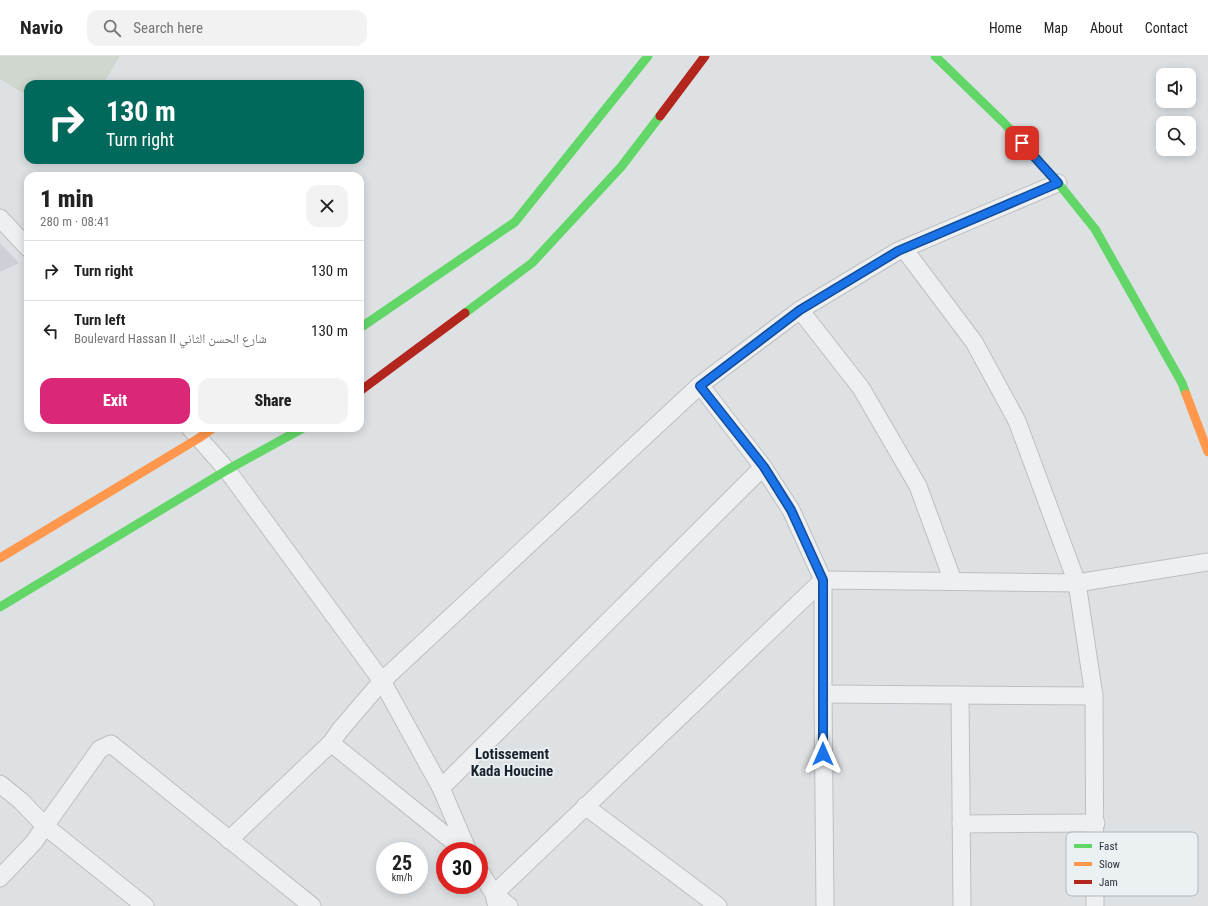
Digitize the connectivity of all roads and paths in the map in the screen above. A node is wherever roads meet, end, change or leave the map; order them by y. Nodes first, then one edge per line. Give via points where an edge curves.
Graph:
1 (648, 56) edge
2 (705, 56) edge
3 (935, 56) edge
4 (1058, 183) junction
5 (0, 218) edge
6 (24, 244) edge
7 (904, 249) junction
8 (800, 310) junction
9 (364, 325) edge
10 (700, 386) junction
11 (364, 388) edge
12 (295, 432) edge
13 (194, 433) edge
14 (1208, 452) edge
15 (764, 467) junction
16 (227, 470) junction
17 (0, 558) edge
18 (1208, 562) edge
19 (823, 580) junction
20 (953, 581) junction
21 (1077, 583) junction
22 (0, 607) edge
23 (382, 681) junction
24 (823, 694) junction
25 (960, 695) junction
26 (1094, 696) junction
27 (331, 743) junction
28 (0, 784) edge
29 (441, 788) junction
30 (585, 806) junction
31 (1096, 823) junction
32 (961, 824) junction
33 (45, 826) junction
34 (1096, 832) edge
35 (229, 840) junction
36 (455, 842) edge
37 (462, 842) edge
38 (0, 878) edge
39 (488, 887) edge
40 (1095, 896) edge
41 (495, 900) edge
42 (145, 906) edge
43 (312, 906) edge
44 (509, 906) edge
45 (718, 906) edge
46 (825, 906) edge
47 (962, 906) edge
48 (1095, 906) edge

1 - 9 main road via 515,222
2 - 11 main road via 621,167 532,262
3 - 4 main road via 1004,123
4 - 7 street
4 - 14 main road via 1095,229 1182,383
5 - 6 street
7 - 8 street
7 - 21 street via 974,342 1017,421
8 - 10 street
8 - 20 street via 862,388 918,486
10 - 15 street
10 - 23 street
12 - 16 main road
13 - 16 street
13 - 17 main road
15 - 19 street via 791,510
15 - 29 street
16 - 22 main road
16 - 23 street
18 - 21 street
19 - 20 street
19 - 24 street
19 - 30 street
20 - 21 street
21 - 26 street
23 - 27 street
23 - 29 street
24 - 25 street
24 - 46 street
25 - 26 street
25 - 32 street
26 - 31 street
27 - 35 street
27 - 36 street
28 - 33 street
29 - 37 street
30 - 41 street
30 - 45 street
31 - 32 street
31 - 34 street
32 - 47 street
33 - 35 street via 100,749 111,744
33 - 38 street via 34,842
33 - 42 street
35 - 43 street
39 - 41 street
40 - 48 street
41 - 44 street

